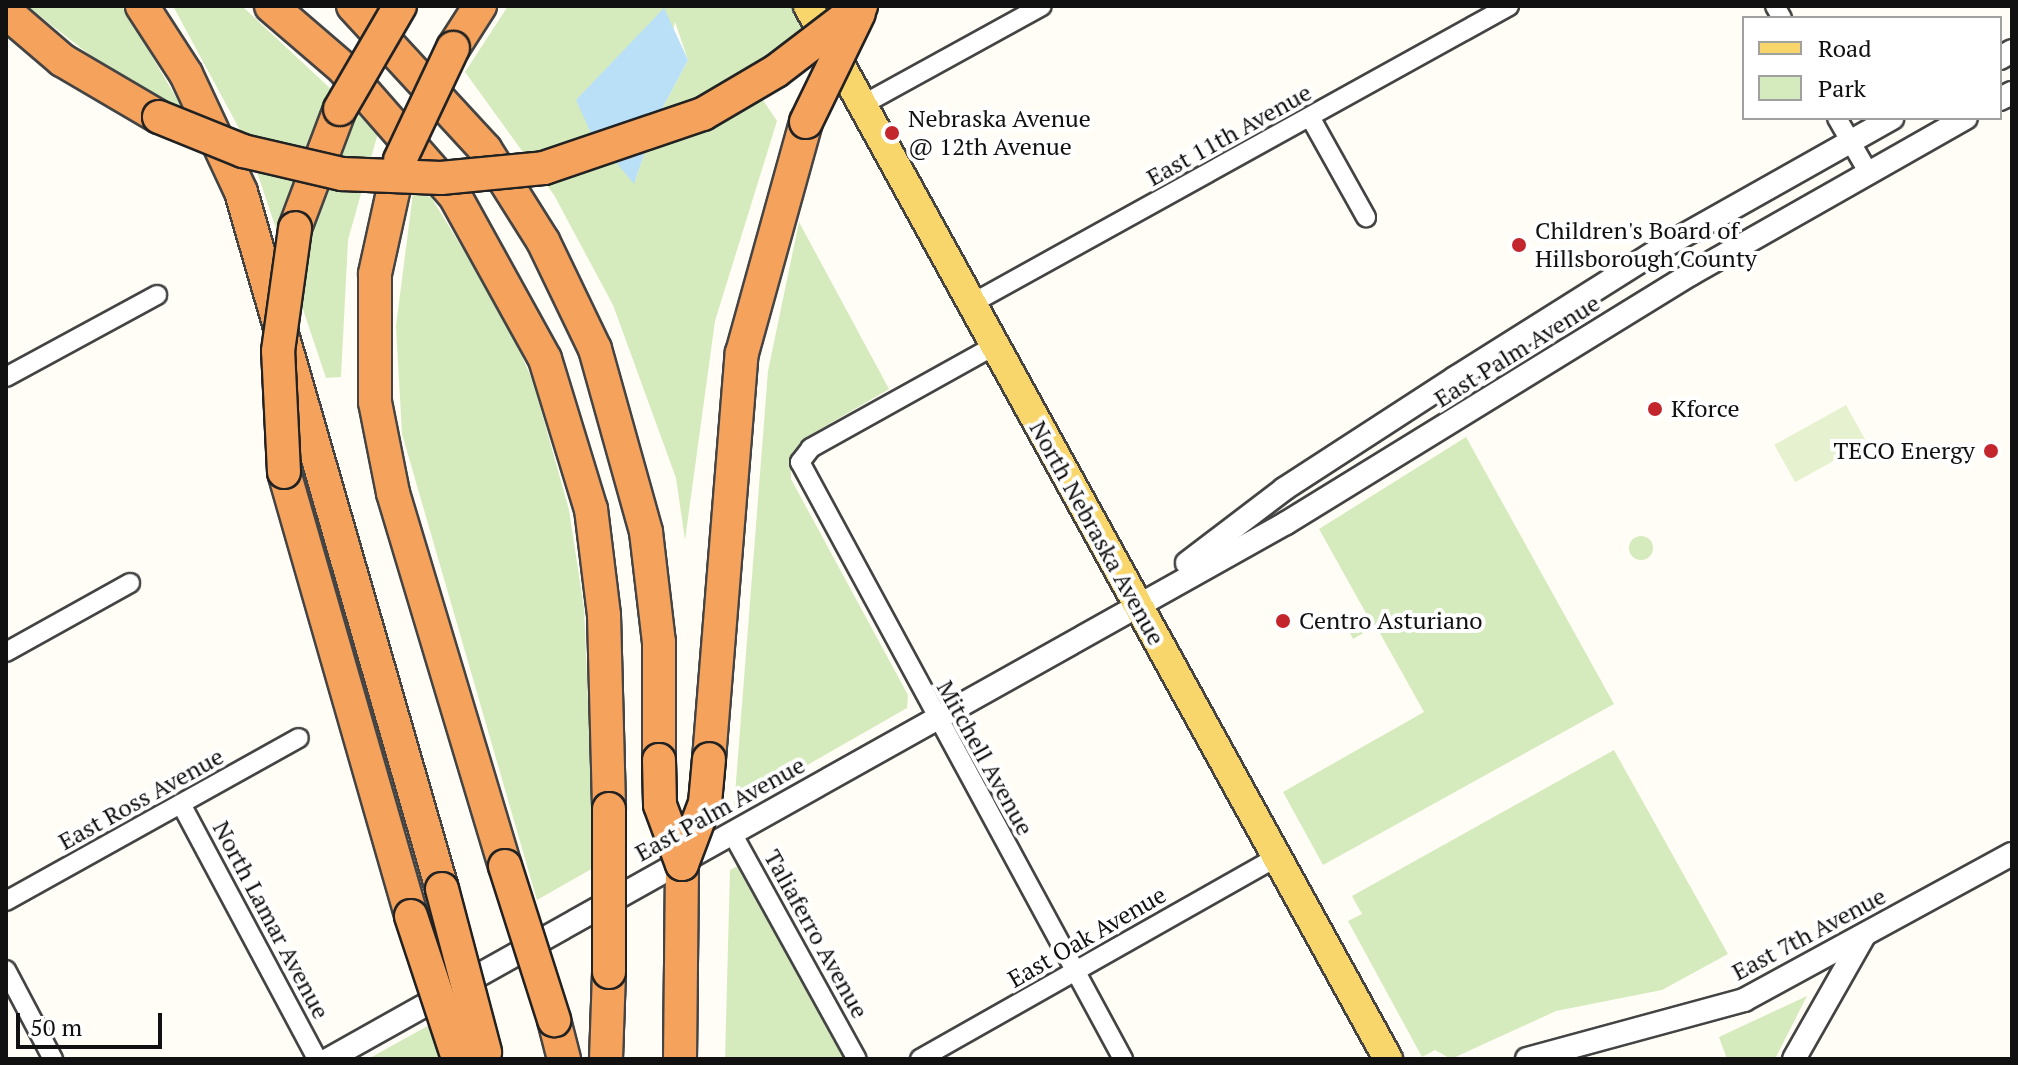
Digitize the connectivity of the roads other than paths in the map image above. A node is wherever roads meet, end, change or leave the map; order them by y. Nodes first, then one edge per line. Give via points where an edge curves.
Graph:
1 (142, 6) edge
2 (271, 6) edge
3 (353, 6) edge
4 (400, 6) edge
5 (480, 6) edge
6 (808, 6) edge
7 (862, 6) edge
8 (1042, 6) edge
9 (1509, 6) edge
10 (6, 12) edge
11 (862, 105) junction
12 (1310, 117) junction
13 (1838, 120) edge
14 (1888, 120) edge
15 (1962, 120) edge
16 (1850, 141) junction
17 (1868, 172) junction
18 (1366, 217) dead end
19 (157, 295) dead end
20 (971, 304) junction
21 (994, 346) junction
22 (8, 370) edge
23 (130, 583) dead end
24 (1136, 603) junction
25 (6, 652) edge
26 (935, 718) junction
27 (299, 738) dead end
28 (181, 804) junction
29 (732, 833) junction
30 (2012, 854) edge
31 (1277, 857) junction
32 (682, 864) junction
33 (6, 901) edge
34 (1864, 936) junction
35 (6, 970) edge
36 (1075, 971) junction
37 (472, 1057) edge
38 (53, 1059) edge
39 (317, 1059) edge
40 (329, 1059) edge
41 (564, 1059) edge
42 (606, 1059) edge
43 (680, 1059) edge
44 (857, 1059) edge
45 (920, 1059) edge
46 (1123, 1059) edge
47 (1388, 1059) edge
48 (1527, 1059) edge
49 (1794, 1059) edge

1 - 37 highway, bridge via 186,74 241,192 442,889
2 - 42 highway, bridge via 343,68 455,196 545,359 591,509 604,615 609,809
3 - 32 highway, bridge via 485,149 543,241 595,349 646,532 659,642 660,805
4 - 37 highway, bridge via 340,109 295,228 278,351 284,472 411,916
5 - 41 highway, bridge via 453,48 400,160 375,274 375,402 393,493
6 - 11 main road, North Nebraska Avenue
7 - 10 highway, bridge via 776,71 703,114 544,168 441,178 342,174 243,151 159,117 62,60
7 - 32 highway, bridge via 806,122 742,353 705,803
8 - 11 street
9 - 12 street, East 11th Avenue
11 - 20 main road, North Nebraska Avenue
12 - 18 street
12 - 20 street, East 11th Avenue
13 - 16 street
14 - 16 street, East Palm Avenue
15 - 17 street, East Palm Avenue
16 - 17 street
16 - 24 street, East Palm Avenue via 1455,378 1284,489
17 - 24 street, East Palm Avenue via 1286,523
19 - 22 street
20 - 21 main road, North Nebraska Avenue
21 - 24 main road, North Nebraska Avenue
21 - 26 street, Mitchell Avenue via 811,448 800,462 804,481
23 - 25 street
24 - 26 street, East Palm Avenue
24 - 31 main road, North Nebraska Avenue
26 - 29 street, East Palm Avenue
26 - 36 street, Mitchell Avenue
27 - 28 street, East Ross Avenue
28 - 33 street, East Ross Avenue
28 - 39 street, North Lamar Avenue
29 - 40 street, East Palm Avenue
29 - 44 street, Taliaferro Avenue
30 - 34 street, East 7th Avenue
31 - 36 street, East Oak Avenue
31 - 47 main road, North Nebraska Avenue
32 - 43 highway
34 - 48 street, East 7th Avenue via 1744,1000
34 - 49 street
35 - 38 street
36 - 45 street, East Oak Avenue
36 - 46 street, Mitchell Avenue

